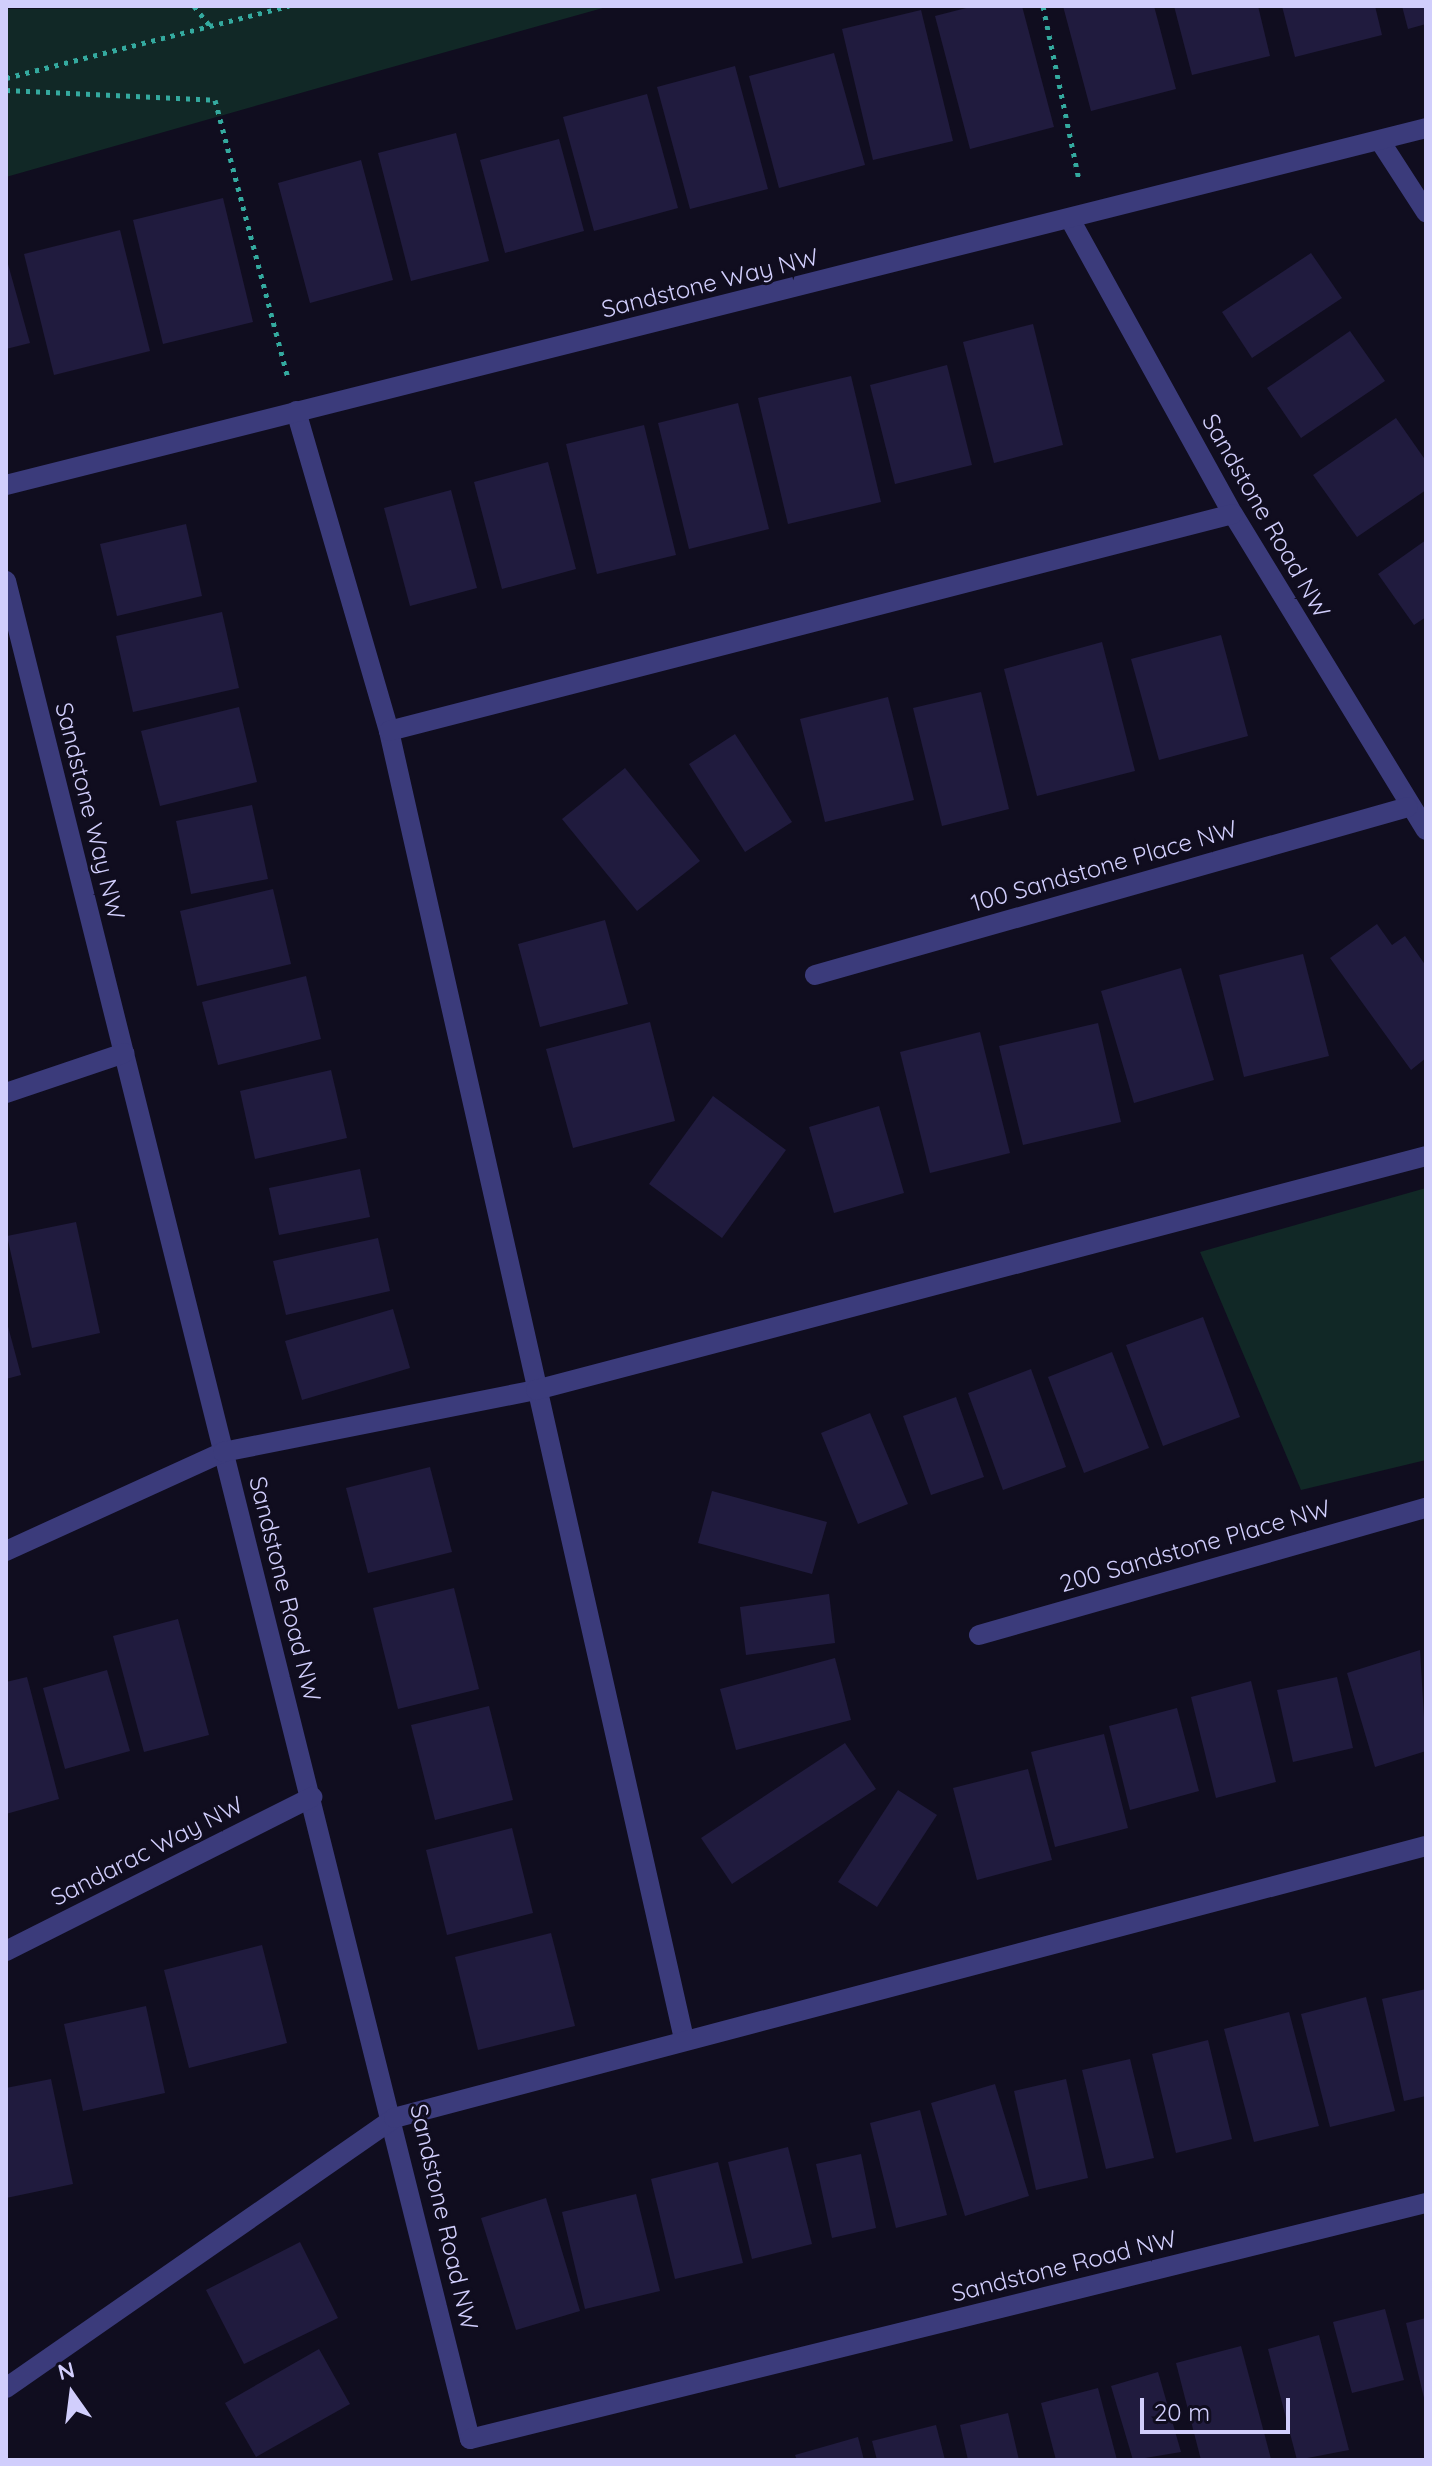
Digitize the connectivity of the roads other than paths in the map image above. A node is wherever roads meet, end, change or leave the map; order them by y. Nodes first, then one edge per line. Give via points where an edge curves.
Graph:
1 (1426, 128) edge
2 (1380, 141) junction
3 (1426, 212) edge
4 (1071, 221) junction
5 (296, 411) junction
6 (6, 485) edge
7 (1233, 514) junction
8 (6, 581) edge
9 (389, 731) junction
10 (1408, 807) junction
11 (1426, 830) edge
12 (815, 975) dead end
13 (124, 1053) junction
14 (6, 1093) edge
15 (1426, 1156) edge
16 (536, 1390) junction
17 (223, 1452) junction
18 (1426, 1508) edge
19 (6, 1551) edge
20 (979, 1635) dead end
21 (312, 1797) junction
22 (1426, 1846) edge
23 (6, 1951) edge
24 (684, 2039) junction
25 (394, 2118) junction
26 (1426, 2203) edge
27 (6, 2388) edge

1 - 2 street, Sandstone Way NW
2 - 3 street
2 - 4 street, Sandstone Way NW
4 - 5 street, Sandstone Way NW
4 - 7 street, Sandstone Road NW
5 - 6 street, Sandstone Way NW
5 - 9 street
7 - 9 street
7 - 10 street, Sandstone Road NW
8 - 13 street, Sandstone Way NW
9 - 16 street
10 - 11 street, Sandstone Road NW
10 - 12 street, 100 Sandstone Place NW
13 - 14 street
13 - 17 street, Sandstone Road NW
15 - 16 street
16 - 17 street
16 - 24 street
17 - 19 street
17 - 21 street, Sandstone Road NW
18 - 20 street, 200 Sandstone Place NW
21 - 23 street, Sandarac Way NW
21 - 25 street, Sandstone Road NW
22 - 24 street
24 - 25 street
25 - 26 street, Sandstone Road NW via 470,2439
25 - 27 street

